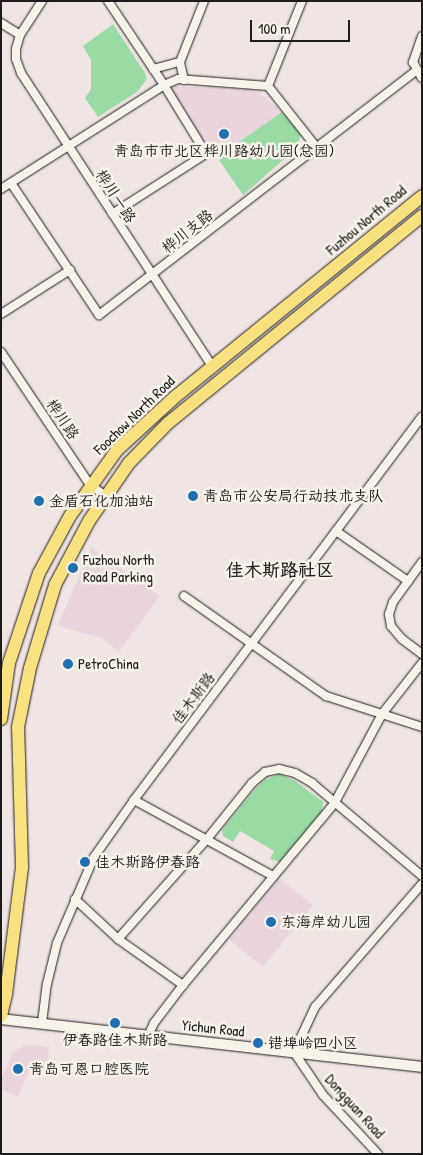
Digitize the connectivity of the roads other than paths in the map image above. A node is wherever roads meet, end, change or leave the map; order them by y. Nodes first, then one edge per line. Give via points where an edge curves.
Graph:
1 (42, 1) edge
2 (108, 1) edge
3 (204, 1) edge
4 (302, 1) edge
5 (1, 23) edge
6 (20, 35) junction
7 (422, 36) edge
8 (180, 62) junction
9 (153, 69) junction
10 (416, 71) junction
11 (422, 78) edge
12 (184, 80) junction
13 (164, 85) junction
14 (268, 86) junction
15 (68, 146) junction
16 (317, 148) junction
17 (11, 183) junction
18 (1, 189) edge
19 (422, 196) edge
20 (112, 214) junction
21 (422, 216) edge
22 (70, 270) junction
23 (152, 276) junction
24 (1, 314) edge
25 (1, 352) edge
26 (212, 366) junction
27 (422, 418) edge
28 (90, 485) junction
29 (106, 496) junction
30 (336, 531) junction
31 (422, 562) edge
32 (408, 581) junction
33 (184, 596) dead end
34 (250, 645) junction
35 (422, 654) edge
36 (5, 662) edge
37 (422, 663) edge
38 (382, 714) junction
39 (1, 719) edge
40 (422, 727) edge
41 (134, 800) junction
42 (334, 804) junction
43 (207, 840) junction
44 (273, 876) junction
45 (422, 876) edge
46 (422, 884) edge
47 (75, 899) junction
48 (118, 939) junction
49 (183, 985) junction
50 (1, 1017) edge
51 (42, 1023) junction
52 (148, 1036) junction
53 (294, 1052) junction
54 (422, 1067) edge
55 (378, 1154) edge

1 - 6 street
2 - 9 street
3 - 8 street
4 - 14 street
5 - 6 street
6 - 15 street, 桦川一路 via 16,59 21,73
7 - 10 street via 413,62
8 - 9 street
8 - 12 street
9 - 13 street
10 - 11 street
10 - 16 street, 桦川支路
12 - 13 street
12 - 14 street
13 - 15 street
13 - 20 street via 204,155
14 - 16 street
15 - 17 street
15 - 20 street, 桦川一路
16 - 23 street, 桦川支路
17 - 18 street
17 - 22 street, 桦川支路
19 - 26 main road, Foochow North Road
20 - 23 street, 桦川一路
21 - 29 main road, Foochow North Road via 168,423 130,463
22 - 23 street, 桦川支路 via 100,315
22 - 24 street
23 - 26 street, 桦川一路
25 - 28 street, 桦川路
26 - 28 main road, Foochow North Road via 117,450
27 - 30 street, 佳木斯路
28 - 29 street, 桦川路
28 - 36 main road, Foochow North Road via 39,573
29 - 50 main road, Foochow North Road via 55,585 30,668 18,727 22,868
30 - 32 street
30 - 34 street, 佳木斯路
31 - 32 street
32 - 35 street via 393,602 389,614 392,626
33 - 34 street
34 - 38 street via 326,696
34 - 41 street, 佳木斯路
36 - 39 main road, Foochow North Road
37 - 38 street
38 - 40 street
38 - 42 street
41 - 43 street
41 - 47 street, 佳木斯路 via 94,857
42 - 43 street via 295,773 265,772 252,783
42 - 44 street
42 - 45 street
43 - 44 street
43 - 48 street
44 - 49 street
46 - 53 street via 315,1008
47 - 48 street
47 - 51 street, 佳木斯路 via 51,966
48 - 49 street
49 - 52 street
50 - 51 street, Yichun Road
51 - 52 street, Yichun Road
52 - 53 street, Yichun Road
53 - 54 street, Yichun Road
53 - 55 street, Dongguan Road via 323,1095

